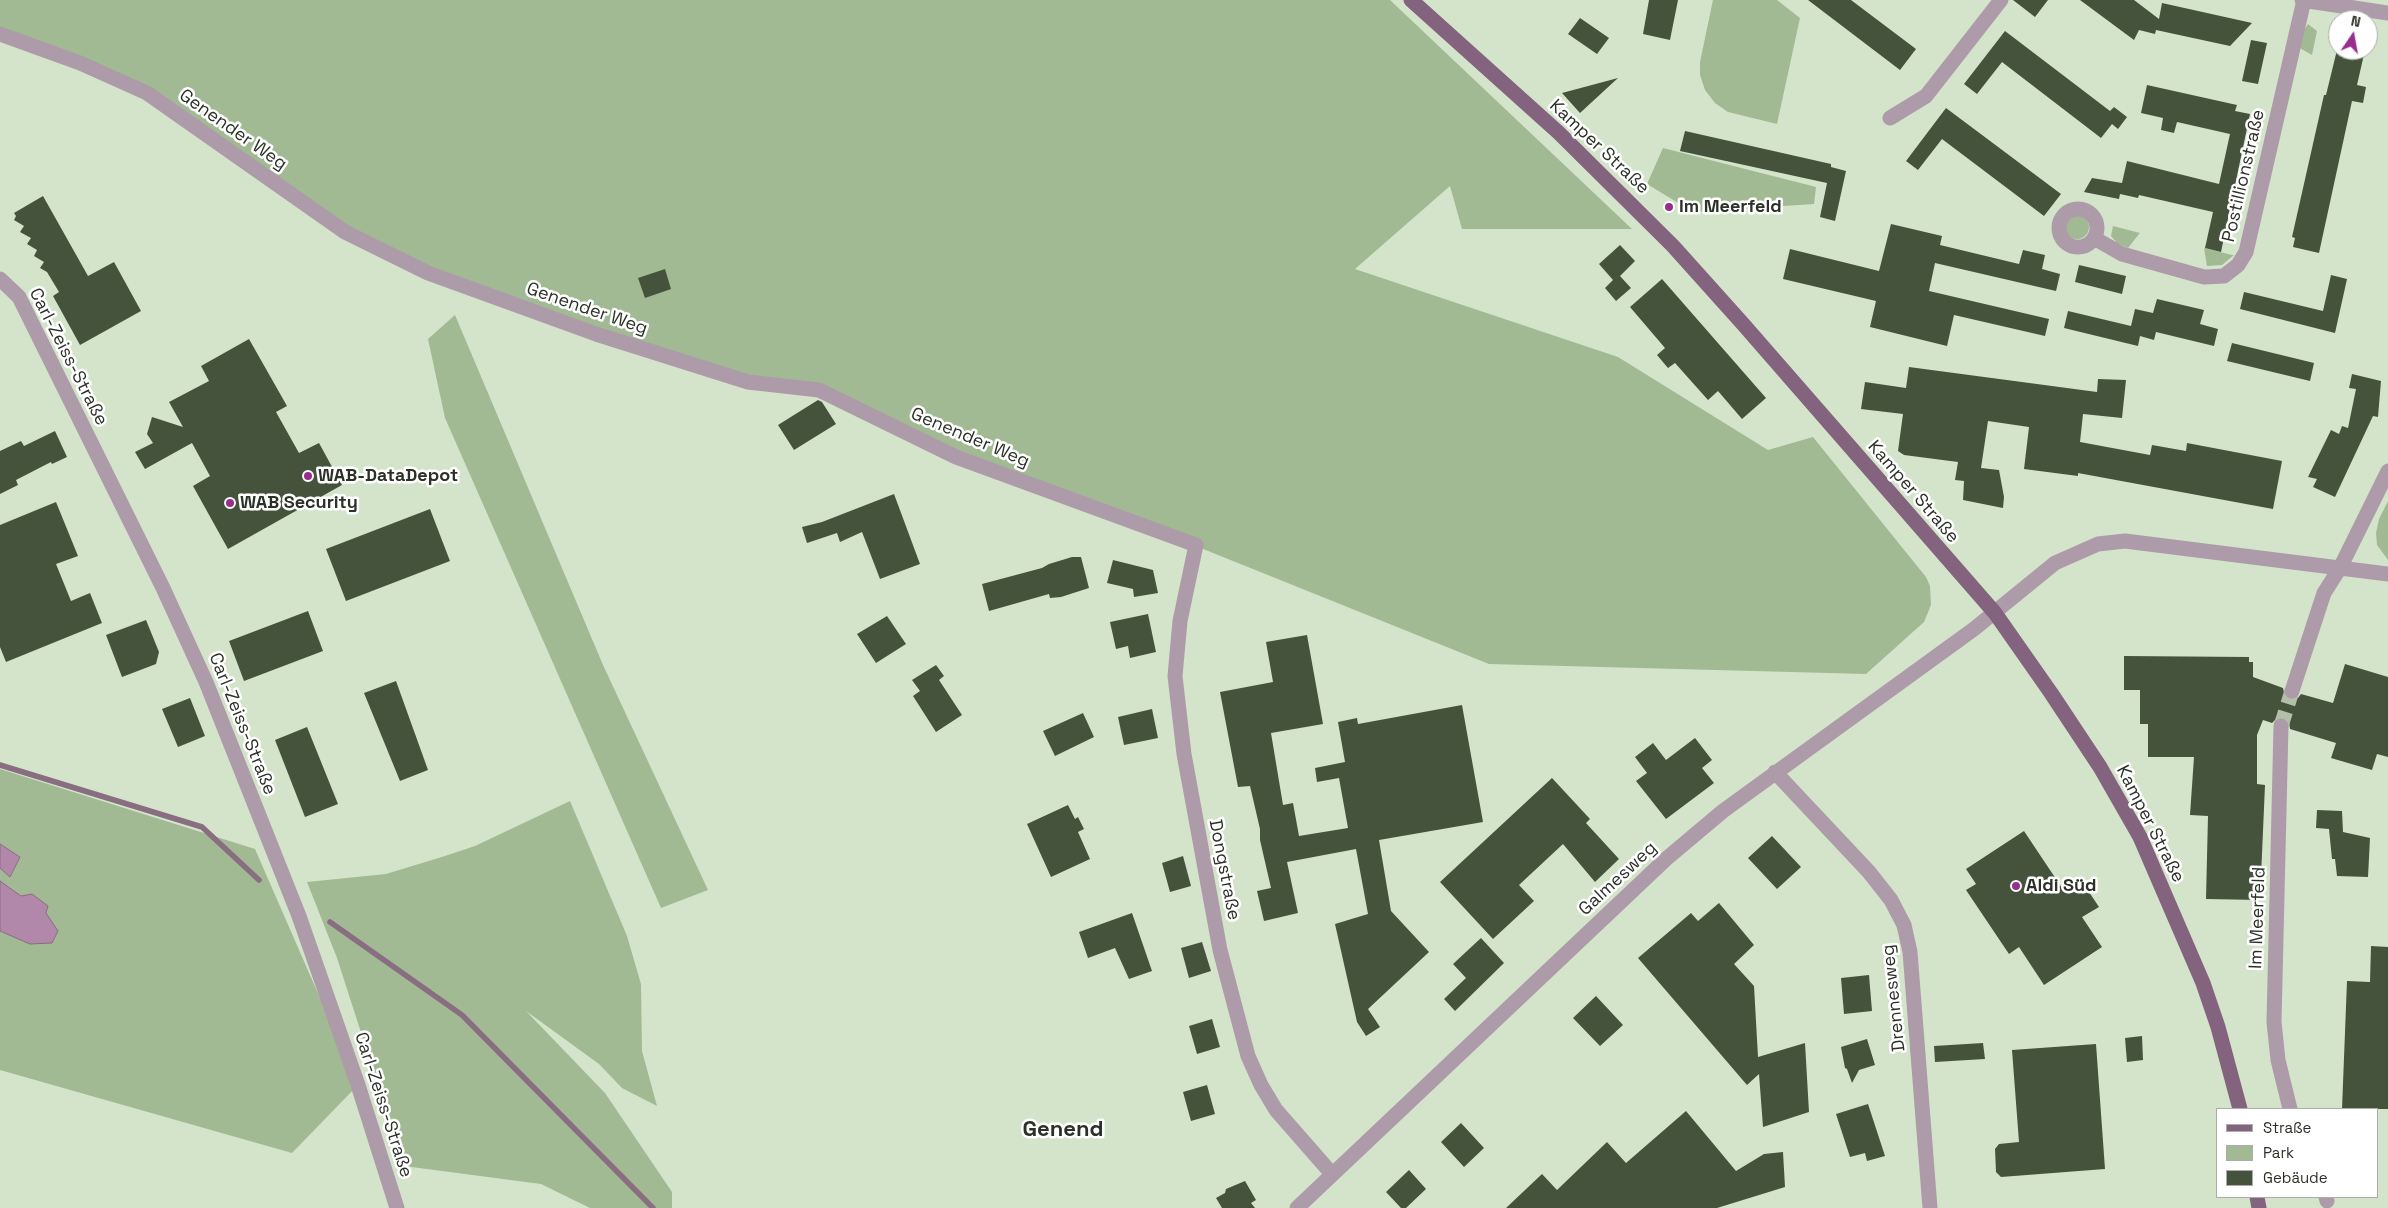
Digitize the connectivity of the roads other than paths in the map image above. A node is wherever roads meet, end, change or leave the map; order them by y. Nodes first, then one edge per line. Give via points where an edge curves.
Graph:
1 (1411, 0) edge
2 (2001, 0) edge
3 (2303, 0) edge
4 (2388, 14) edge
5 (0, 34) edge
6 (1890, 118) dead end
7 (2094, 238) dead end
8 (0, 279) edge
9 (2388, 471) edge
10 (1196, 545) joint
11 (2340, 568) junction
12 (2388, 574) edge
13 (1995, 613) junction
14 (2292, 691) tunnel mouth
15 (2281, 726) tunnel mouth
16 (1775, 772) junction
17 (2240, 1108) edge
18 (2290, 1108) edge
19 (1332, 1174) junction
20 (397, 1208) edge
21 (1297, 1208) edge
22 (1930, 1208) edge

1 - 13 main road, Kamper Straße via 1559,133 1673,246
2 - 6 street via 1926,96
3 - 4 street
3 - 7 street, Postillionstraße via 2246,252 2238,265 2224,276 2204,277 2122,254
5 - 10 street, Genender Weg via 80,63 147,93 345,232 428,273 596,334 748,382 819,390 956,457
8 - 20 street, Carl-Zeiss-Straße via 19,297 206,682 299,916
9 - 11 street
10 - 19 street, Dongstraße via 1180,622 1175,676 1184,754 1220,950 1248,1056 1261,1085 1276,1110
11 - 12 street
11 - 13 street via 2108,541 2055,563
11 - 14 street via 2324,593
13 - 16 street, Galmesweg
13 - 17 main road, Kamper Straße via 2089,750 2140,837 2203,983
15 - 18 street, Im Meerfeld via 2274,1022 2278,1060
16 - 19 street, Galmesweg via 1666,859
16 - 22 street, Drennesweg via 1869,872 1891,900 1904,925 1910,952
19 - 21 street, Galmesweg

